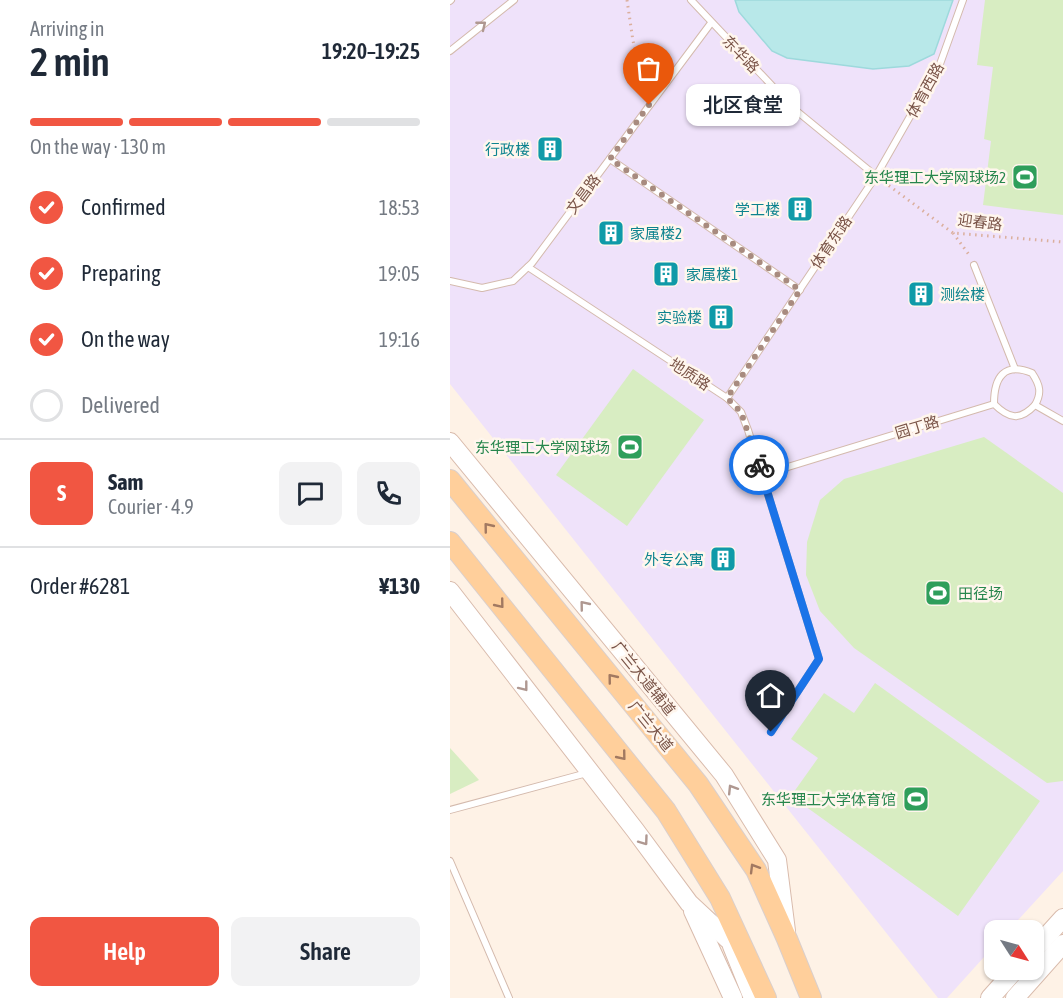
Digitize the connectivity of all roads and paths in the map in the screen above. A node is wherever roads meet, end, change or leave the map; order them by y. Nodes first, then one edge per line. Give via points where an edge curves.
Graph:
1 (514, 0) edge
2 (627, 0) edge
3 (691, 0) edge
4 (963, 0) edge
5 (711, 23) junction
6 (450, 51) edge
7 (649, 105) junction
8 (610, 159) junction
9 (876, 176) junction
10 (953, 233) junction
11 (1063, 242) edge
12 (974, 265) joint
13 (528, 267) junction
14 (450, 281) edge
15 (800, 290) junction
16 (1015, 369) junction
17 (727, 398) junction
18 (994, 404) junction
19 (1035, 405) junction
20 (1063, 421) edge
21 (450, 442) edge
22 (762, 475) junction
23 (450, 480) edge
24 (450, 542) edge
25 (450, 591) edge
26 (771, 732) dead end
27 (591, 772) junction
28 (450, 810) edge
29 (450, 861) edge
30 (689, 903) junction
31 (1063, 918) edge
32 (787, 939) junction
33 (1044, 939) edge
34 (730, 941) junction
35 (1063, 944) edge
36 (750, 959) junction
37 (1006, 980) edge
38 (811, 995) edge
39 (508, 998) edge
40 (733, 998) edge
41 (753, 998) edge
42 (766, 998) edge
43 (990, 998) edge
44 (1015, 998) edge

6 -> 1 lane
2 - 7 path
3 - 5 lane, 东华路
4 - 9 lane, 体育西路 via 940,64
5 - 7 lane, 文昌路
5 - 9 lane, 东华路 via 793,108
7 - 8 lane, 文昌路
8 - 13 lane, 文昌路
8 - 15 lane
9 - 10 path, 迎春路
9 - 15 lane, 体育东路
10 - 11 path, 迎春路
10 - 12 path
12 - 16 lane
13 - 14 lane, 文昌路 via 513,281 482,288
13 - 17 lane, 地质路
15 - 17 lane, 体育东路
16 - 18 lane via 999,378
16 - 19 lane via 1032,373 1039,383 1040,396
17 - 22 lane, 地质路 via 741,412
18 - 19 lane via 1002,412 1016,416 1027,414
18 - 22 lane, 园丁路
19 - 20 lane
32 -> 21 main road, 广兰大道辅道 via 777,860 724,775
22 - 26 lane, 地质路 via 819,659
32 -> 23 main road, 广兰大道 via 756,870 698,784
24 -> 36 main road via 666,811 720,897
25 -> 27 main road
27 - 28 lane
27 -> 30 main road
29 - 39 lane
30 - 34 main road
30 - 40 main road
31 - 33 main road
32 - 38 main road, 广兰大道
34 - 36 main road
34 - 41 main road
35 - 44 main road
36 - 42 main road
37 - 43 main road

